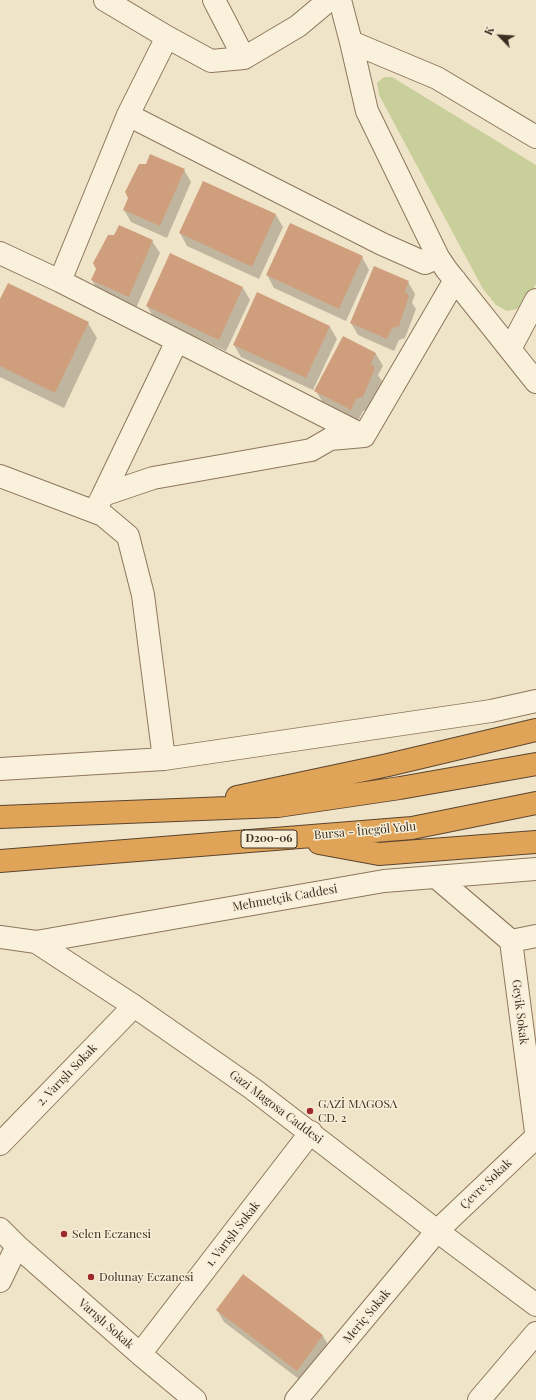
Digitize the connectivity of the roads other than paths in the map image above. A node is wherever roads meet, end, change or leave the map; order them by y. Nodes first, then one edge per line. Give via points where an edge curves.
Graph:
1 (104, 0) edge
2 (214, 0) edge
3 (329, 0) edge
4 (340, 0) edge
5 (167, 37) junction
6 (351, 42) junction
7 (244, 58) junction
8 (128, 115) junction
9 (536, 137) edge
10 (0, 253) edge
11 (438, 257) junction
12 (455, 280) junction
13 (60, 281) junction
14 (536, 300) edge
15 (177, 341) junction
16 (510, 349) junction
17 (536, 382) edge
18 (364, 436) junction
19 (0, 476) edge
20 (99, 503) junction
21 (536, 701) edge
22 (536, 730) edge
23 (164, 759) junction
24 (536, 764) edge
25 (0, 769) edge
26 (536, 803) edge
27 (170, 810) junction
28 (0, 817) edge
29 (288, 838) junction
30 (536, 842) edge
31 (0, 861) edge
32 (536, 869) edge
33 (436, 877) junction
34 (536, 936) edge
35 (0, 937) edge
36 (511, 941) junction
37 (36, 942) junction
38 (134, 1006) junction
39 (311, 1132) junction
40 (536, 1132) edge
41 (536, 1137) edge
42 (0, 1144) edge
43 (0, 1229) edge
44 (437, 1231) junction
45 (18, 1246) junction
46 (0, 1281) edge
47 (536, 1305) edge
48 (536, 1333) edge
49 (140, 1354) junction
50 (195, 1400) edge
51 (296, 1400) edge
52 (479, 1400) edge

1 - 5 street
2 - 7 street
3 - 7 street via 298,26
4 - 6 street
5 - 7 street via 211,61
5 - 8 street
6 - 9 street via 437,78
6 - 11 street via 367,111
8 - 11 street via 382,244 426,263
8 - 13 street
10 - 13 street
11 - 12 street
12 - 16 street
12 - 18 street
13 - 15 street
14 - 16 street
15 - 18 street
15 - 20 street
16 - 17 street
18 - 20 street via 330,439 311,450 153,478
19 - 20 street
20 - 23 street via 103,515 128,536 143,595
21 - 23 street via 491,711
22 - 27 highway via 388,765
23 - 25 street
24 - 27 highway via 278,806
26 - 29 highway, Bursa - İnegöl Yolu / D200-06 via 412,828
27 - 28 highway
29 - 30 highway via 379,854
29 - 31 highway, Bursa - İnegöl Yolu / D200-06
32 - 33 street, Mehmetçik Caddesi
33 - 36 street
33 - 37 street, Mehmetçik Caddesi via 384,881
34 - 36 street
35 - 37 street, Gazi Magosa Caddesi
36 - 40 street, Geyik Sokak
37 - 38 street, Gazi Magosa Caddesi
38 - 39 street, Gazi Magosa Caddesi
38 - 42 street, 2. Varışlı Sokak
39 - 44 street, Gazi Magosa Caddesi
39 - 49 street, 1. Varışlı Sokak
41 - 44 street, Çevre Sokak
43 - 45 street, Varışlı Sokak
44 - 47 street, Gazi Magosa Caddesi
44 - 51 street, Meriç Sokak
45 - 46 street
45 - 49 street, Varışlı Sokak
48 - 52 street
49 - 50 street, Varışlı Sokak

